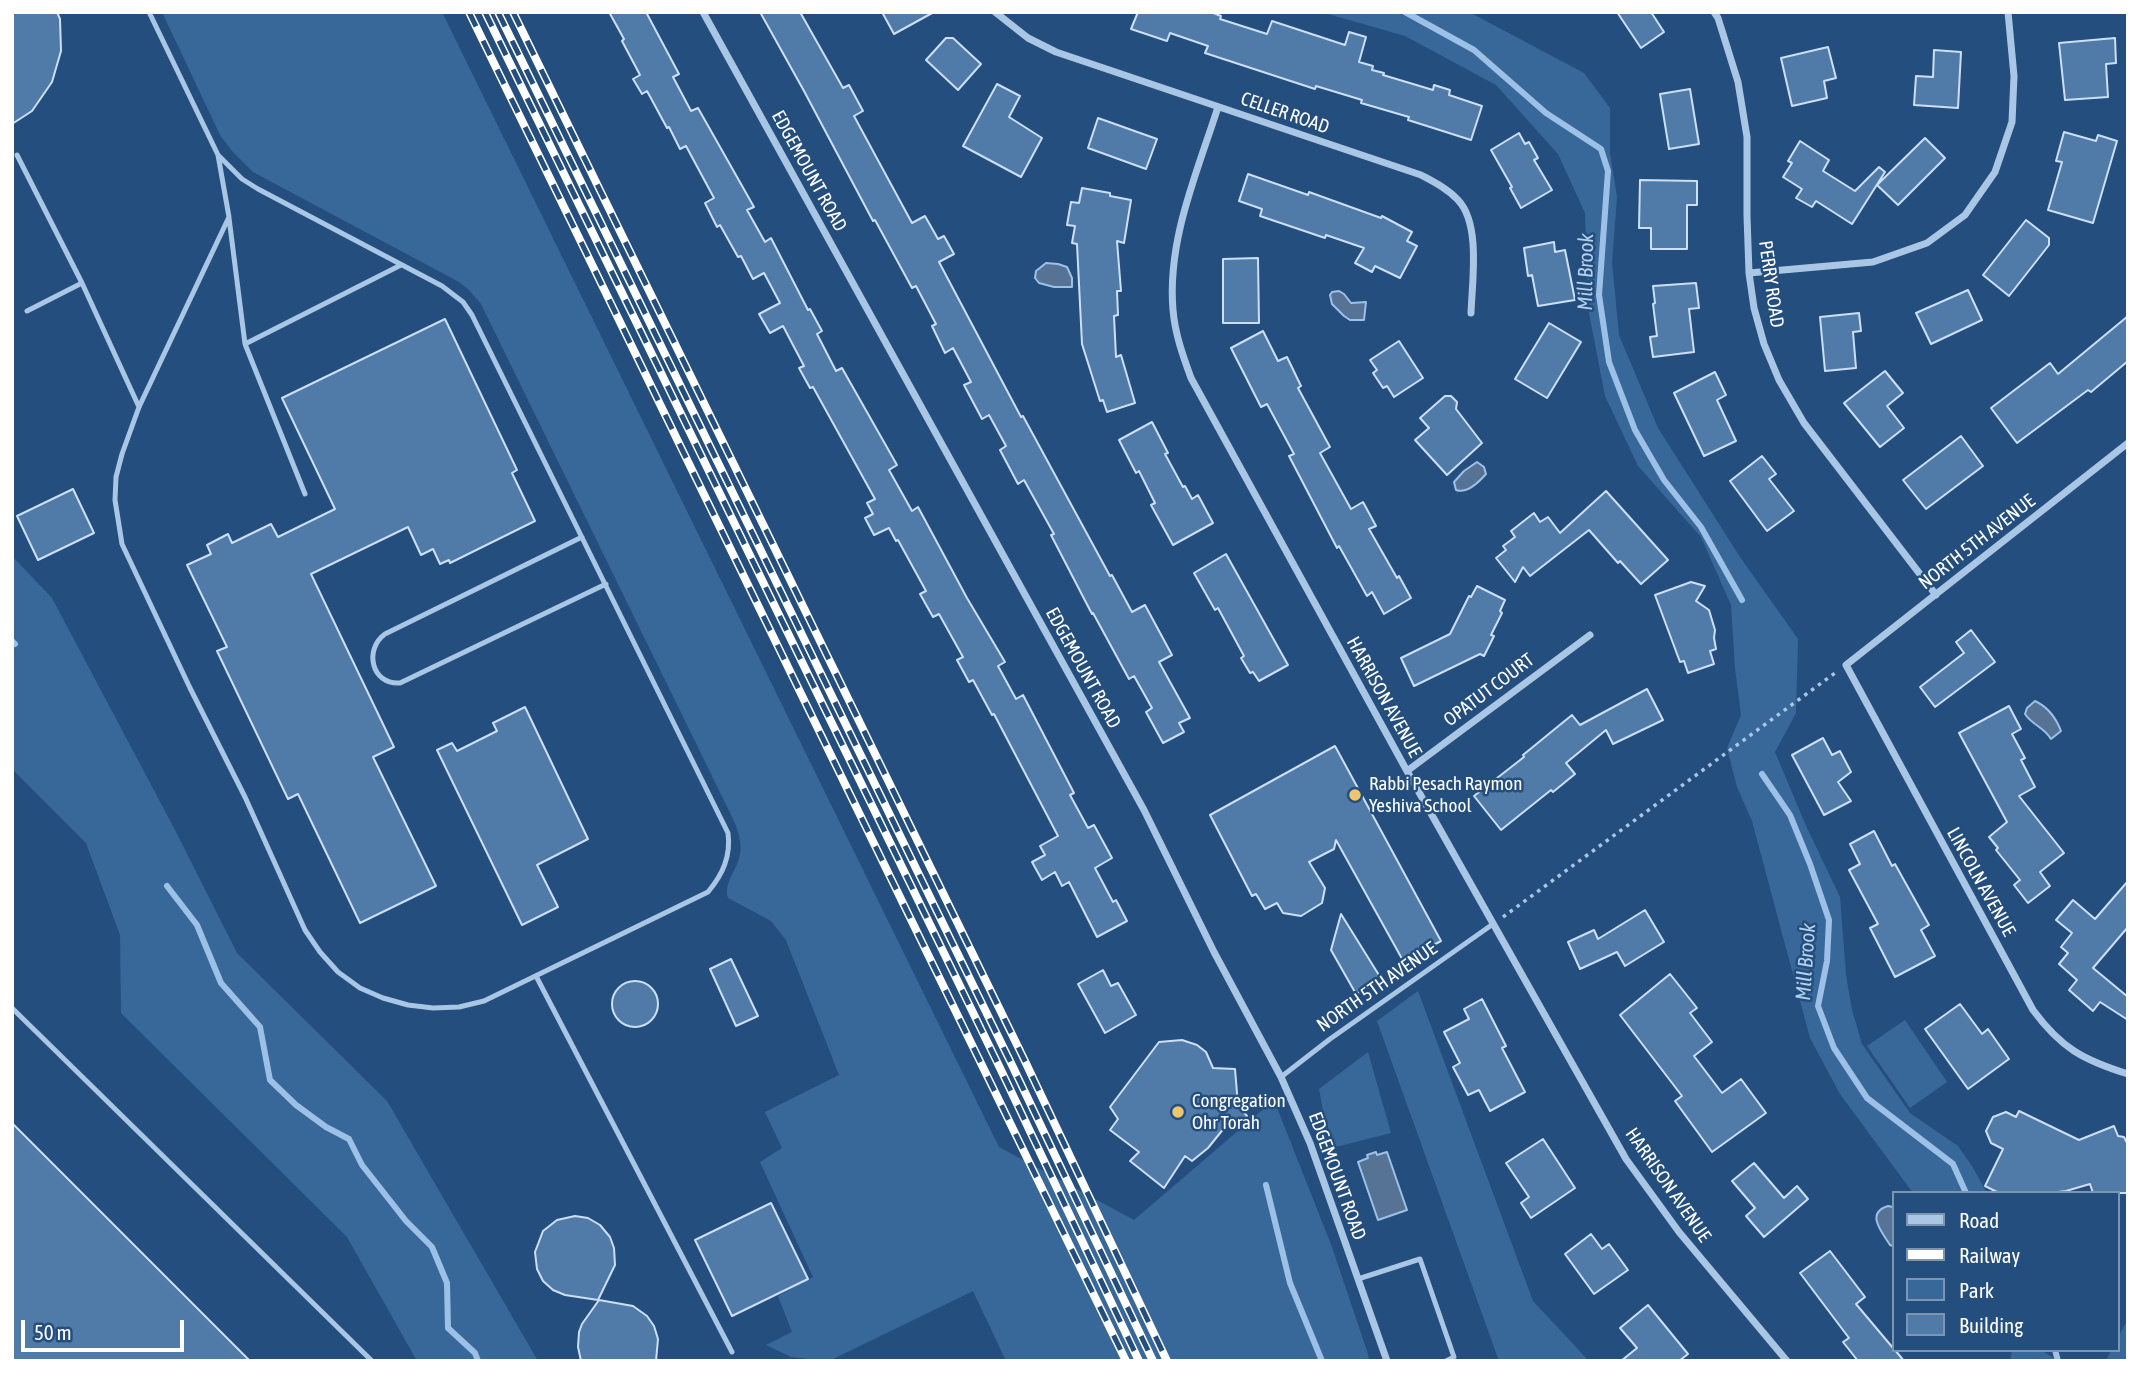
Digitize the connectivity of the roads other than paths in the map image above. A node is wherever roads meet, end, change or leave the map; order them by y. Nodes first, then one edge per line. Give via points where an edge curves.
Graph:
1 (149, 12) edge
2 (703, 12) edge
3 (995, 12) edge
4 (1714, 12) edge
5 (2008, 12) edge
6 (1218, 107) junction
7 (17, 155) dead end
8 (218, 155) junction
9 (229, 217) junction
10 (402, 265) junction
11 (1749, 273) junction
12 (82, 283) junction
13 (27, 311) dead end
14 (1471, 313) dead end
15 (245, 344) junction
16 (139, 407) junction
17 (2128, 443) edge
18 (305, 494) dead end
19 (582, 537) junction
20 (606, 584) junction
21 (1936, 595) junction
22 (1590, 635) dead end
23 (1846, 665) joint
24 (1407, 771) junction
25 (1493, 924) junction
26 (536, 975) junction
27 (12, 1008) edge
28 (2128, 1074) edge
29 (1281, 1077) junction
30 (1358, 1279) junction
31 (732, 1352) dead end
32 (372, 1361) edge
33 (1387, 1361) edge
34 (1446, 1361) edge
35 (1787, 1361) edge

1 - 8 lane
2 - 29 street, EDGEMOUNT ROAD via 1144,810
3 - 6 street, CELLER ROAD via 1028,38 1056,52
4 - 11 street, PERRY ROAD via 1738,82 1747,137
5 - 11 street via 2014,76 2012,122 1995,172 1965,215 1927,243 1872,262
6 - 14 street, CELLER ROAD via 1421,175 1460,201 1474,246
6 - 24 street, HARRISON AVENUE via 1176,247 1173,313 1180,346 1191,378
7 - 12 lane
8 - 9 lane
8 - 10 lane via 258,190
9 - 15 lane
9 - 16 lane
10 - 15 lane
10 - 19 lane via 454,294 472,315
11 - 21 street, PERRY ROAD via 1764,344 1804,424
12 - 13 lane
12 - 16 lane
15 - 18 lane
16 - 26 lane via 116,477 122,544 305,930 320,952 360,988 408,1005 433,1008 484,1001
17 - 21 street, NORTH 5TH AVENUE
19 - 20 lane
19 - 20 lane via 385,634 373,648 377,673 391,684 400,683
20 - 26 lane via 728,833 729,854 708,892
21 - 23 street, NORTH 5TH AVENUE
22 - 24 street, OPATUT COURT
23 - 28 street, LINCOLN AVENUE via 2033,1010 2074,1053
24 - 25 street, HARRISON AVENUE
25 - 29 lane, NORTH 5TH AVENUE
25 - 35 street, HARRISON AVENUE via 1626,1159 1679,1232
26 - 31 lane
27 - 32 lane
29 - 30 street, EDGEMOUNT ROAD via 1310,1143
30 - 33 street, EDGEMOUNT ROAD
30 - 34 lane via 1420,1259 1454,1357

